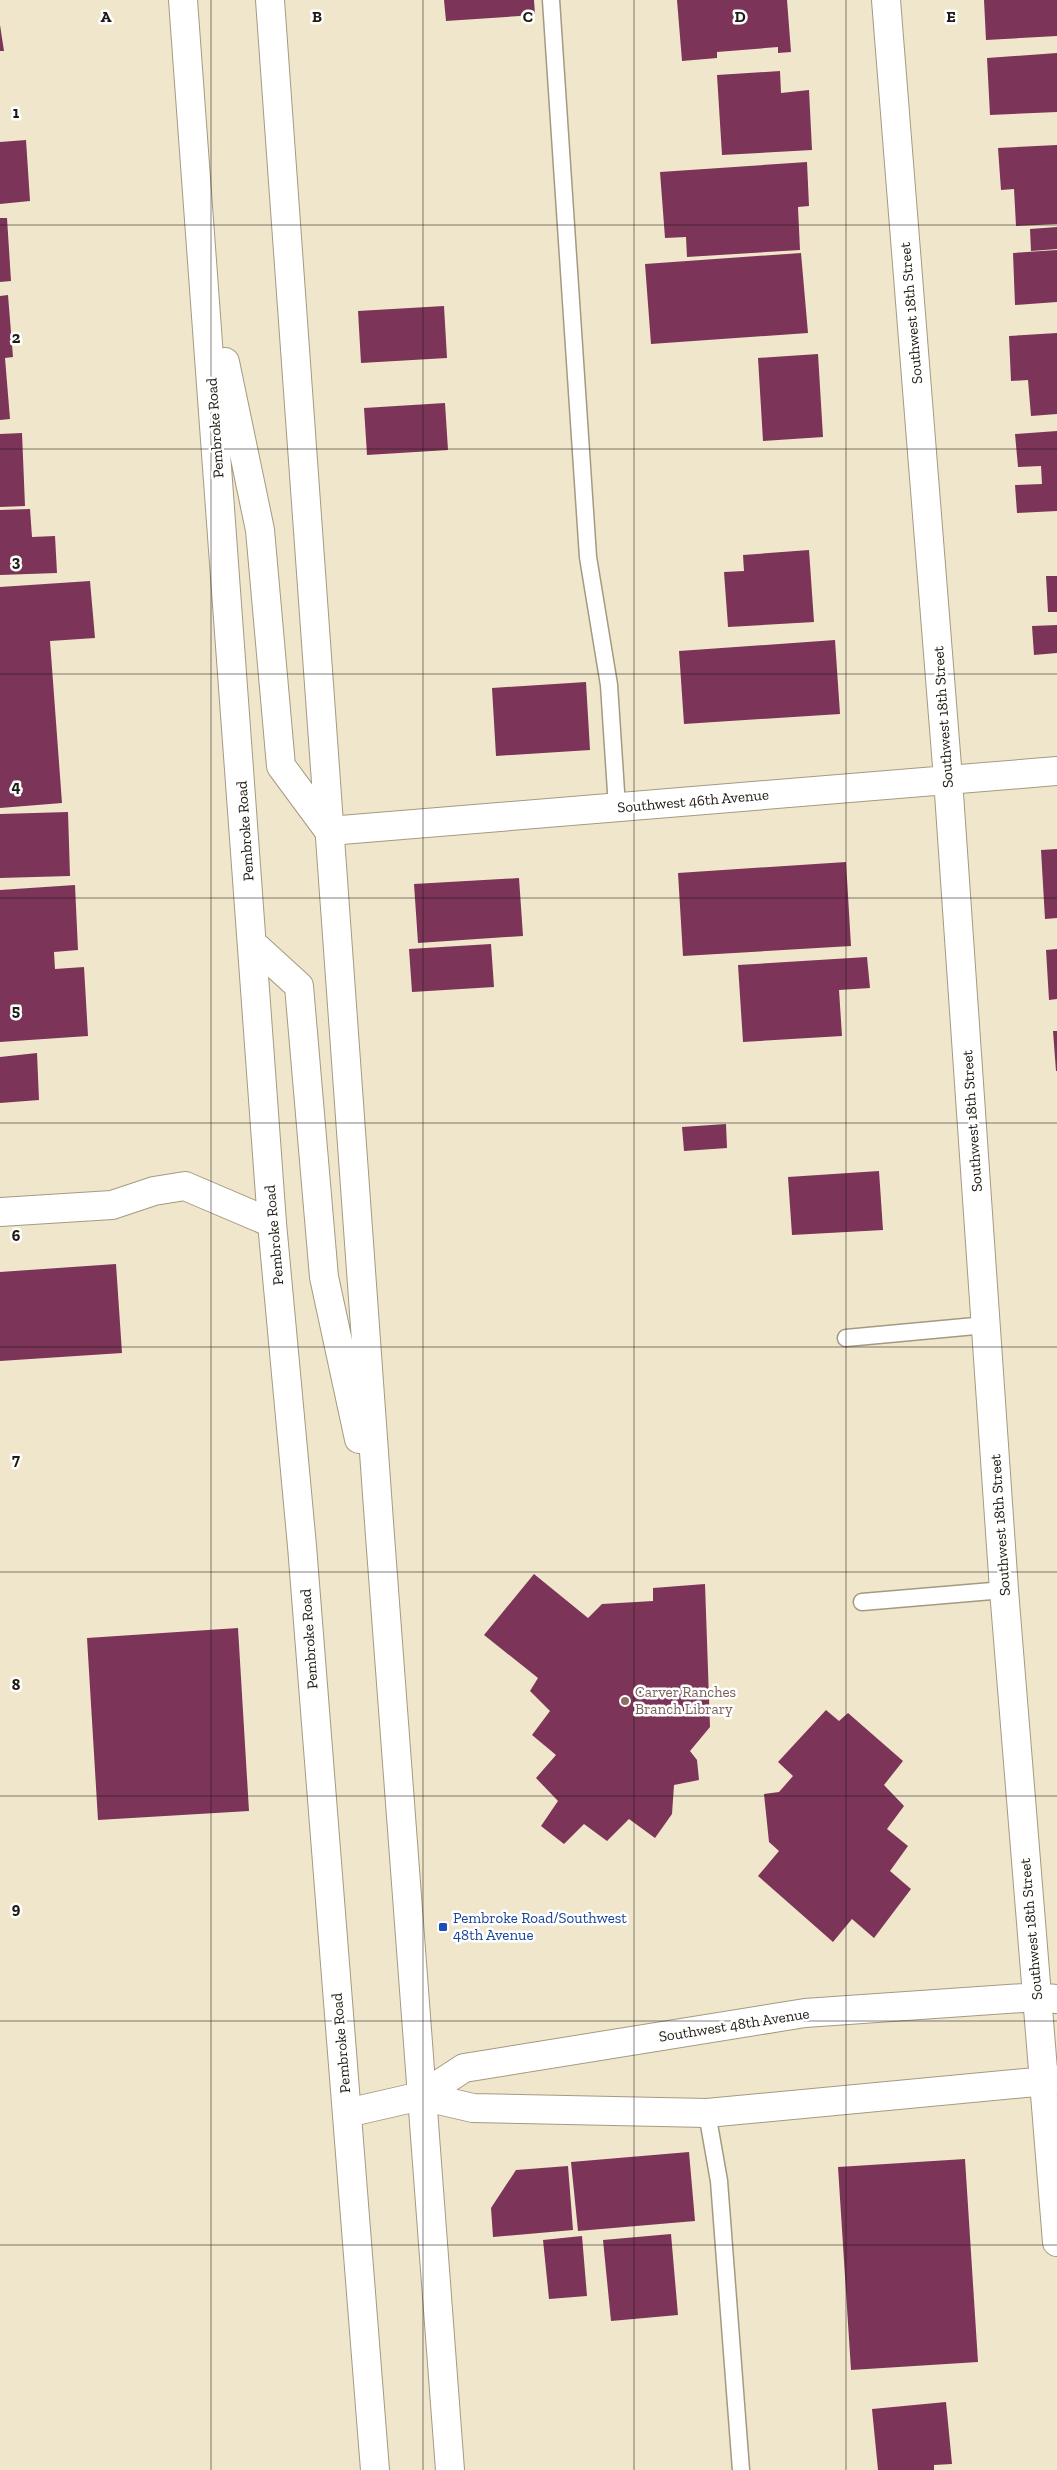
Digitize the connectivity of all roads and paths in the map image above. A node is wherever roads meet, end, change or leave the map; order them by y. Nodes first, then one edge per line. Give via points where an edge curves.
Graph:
1 (183, 0) edge
2 (270, 0) edge
3 (551, 0) edge
4 (886, 0) edge
5 (202, 256) junction
6 (1057, 771) edge
7 (948, 779) junction
8 (617, 807) junction
9 (329, 831) junction
10 (253, 944) junction
11 (0, 1212) edge
12 (272, 1224) junction
13 (986, 1325) junction
14 (846, 1338) dead end
15 (380, 1536) junction
16 (1004, 1590) junction
17 (862, 1602) dead end
18 (1047, 1998) edge
19 (1051, 2080) edge
20 (421, 2096) junction
21 (347, 2113) junction
22 (707, 2113) junction
23 (1057, 2242) edge
24 (375, 2470) edge
25 (450, 2470) edge
26 (741, 2470) edge

1 - 5 main road, Pembroke Road
2 - 9 main road
3 - 8 lane via 588,557 609,685
4 - 7 main road, Southwest 18th Street
5 - 9 main road via 260,530 281,766
5 - 10 main road, Pembroke Road
6 - 7 main road, Southwest 46th Avenue
7 - 8 main road, Southwest 46th Avenue
7 - 13 main road, Southwest 18th Street
8 - 9 main road, Southwest 46th Avenue
9 - 15 main road
10 - 12 main road, Pembroke Road
10 - 15 main road via 299,986 324,1277
11 - 12 main road via 112,1205 154,1191 185,1186
12 - 21 main road, Pembroke Road via 302,1546
13 - 14 lane
13 - 16 main road, Southwest 18th Street
15 - 20 main road
16 - 17 lane
16 - 18 main road, Southwest 18th Street
18 - 19 main road, Southwest 18th Street
18 - 20 main road, Southwest 48th Avenue via 796,2014 464,2068
19 - 22 main road, Southwest 48th Avenue
19 - 23 main road, Southwest 18th Street
20 - 21 main road, Southwest 48th Avenue
20 - 22 main road, Southwest 48th Avenue via 473,2108
20 - 25 main road
21 - 24 main road, Pembroke Road
22 - 26 lane via 718,2182

